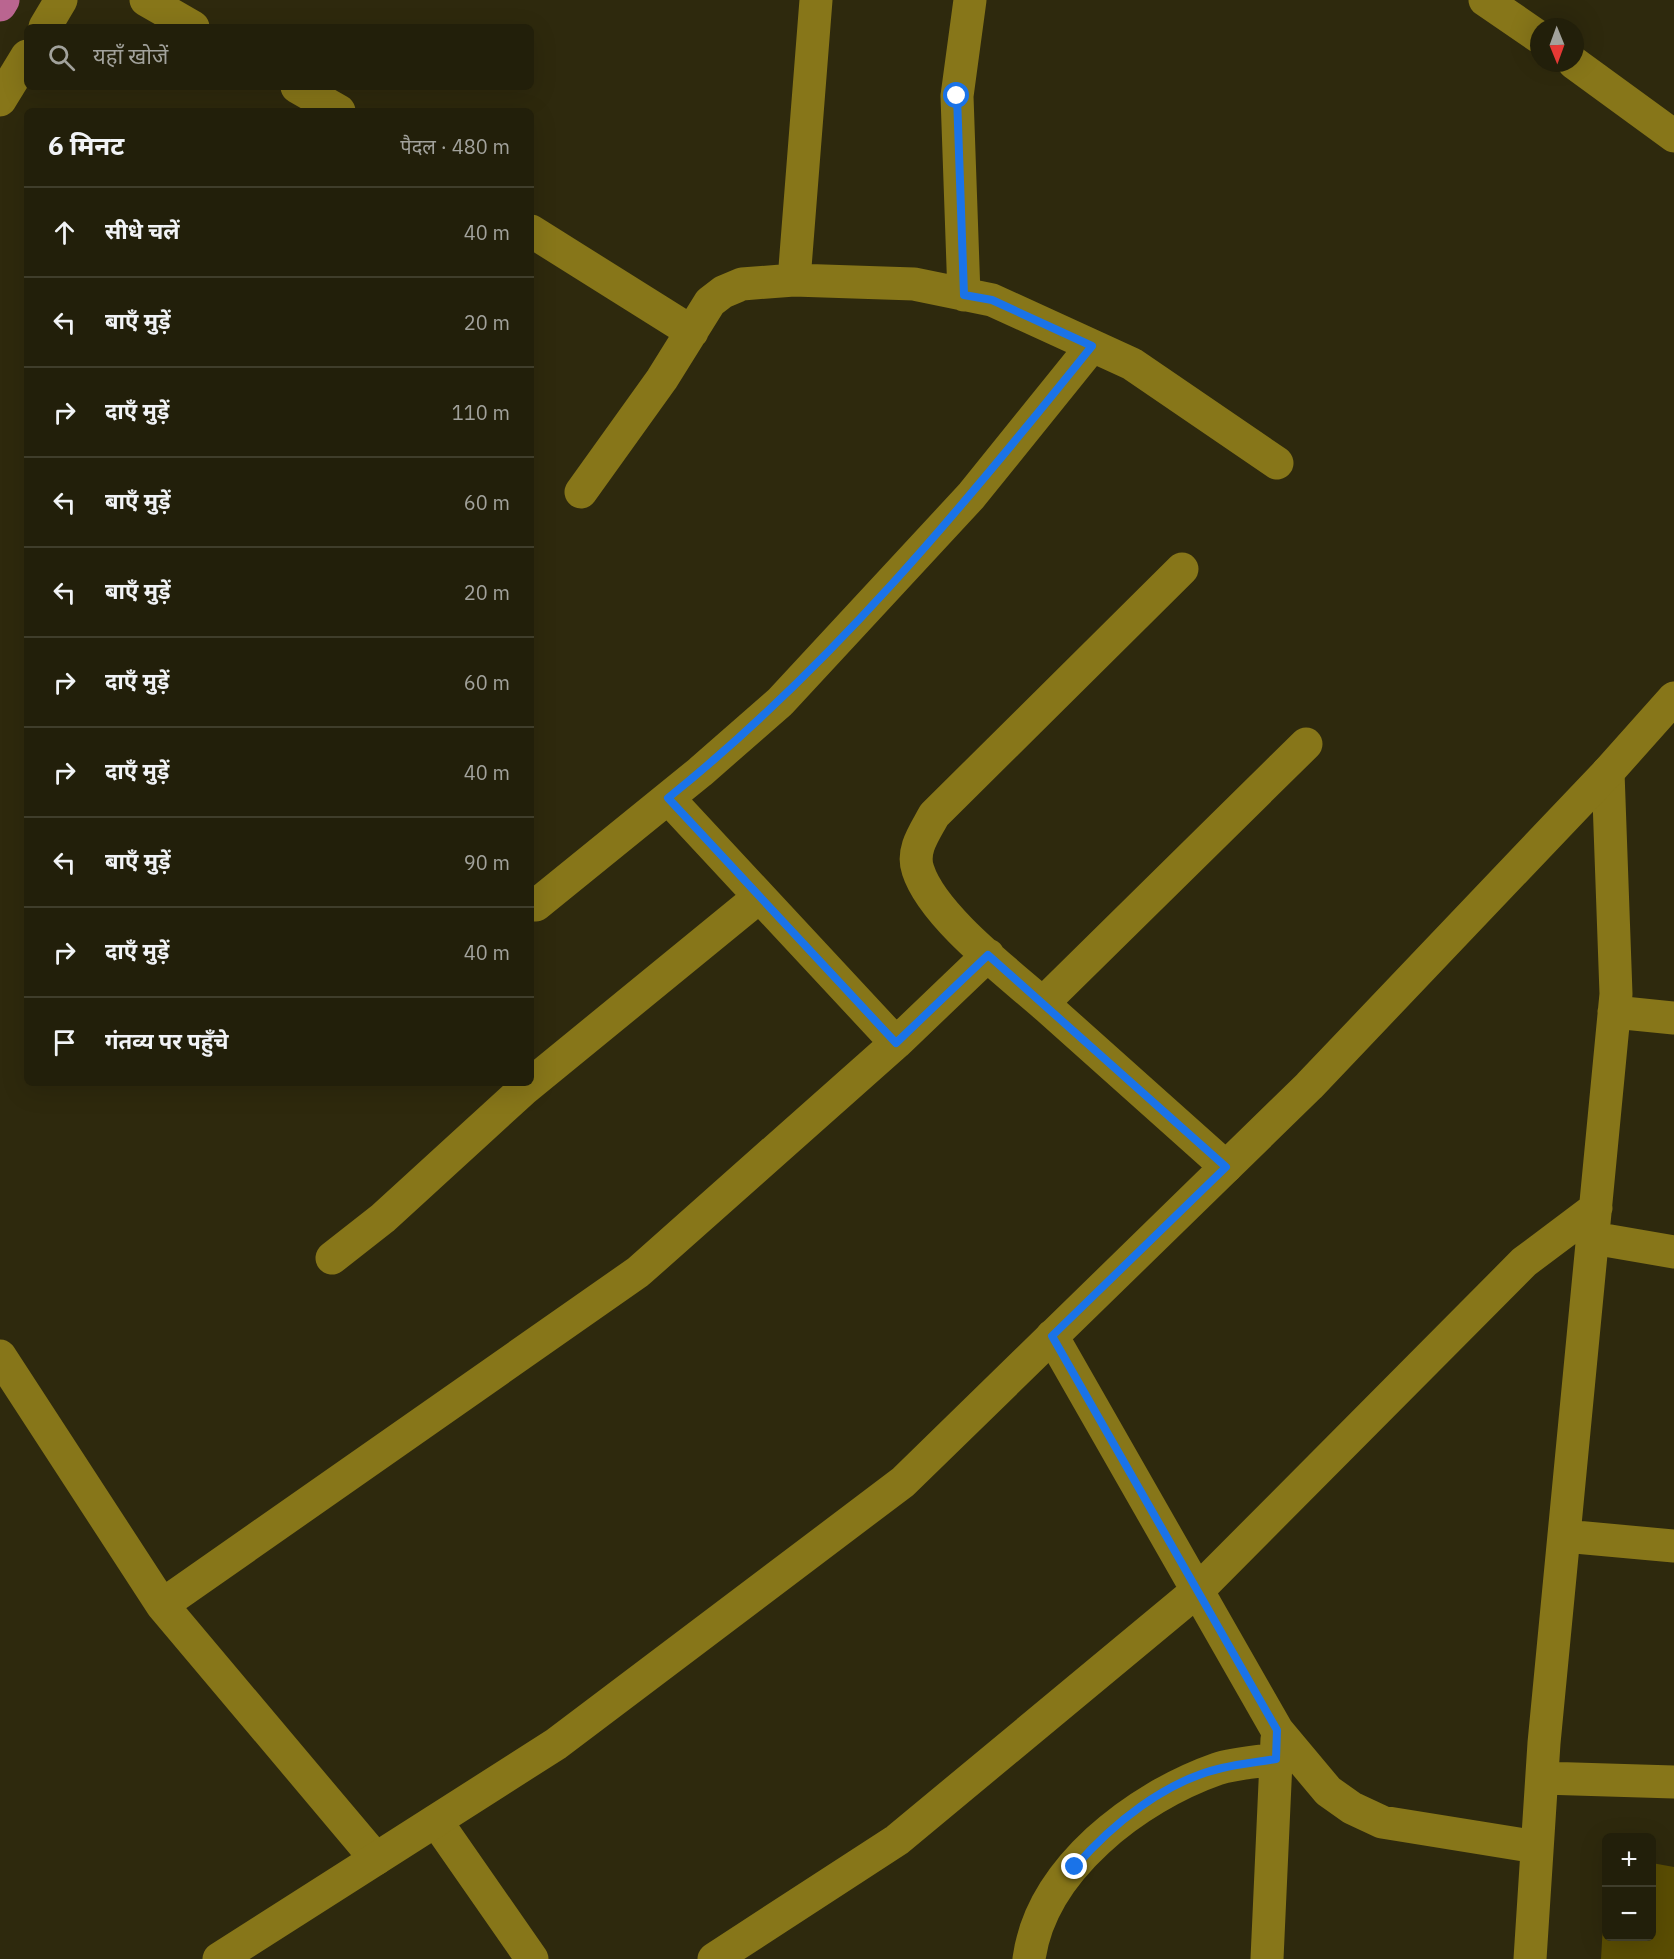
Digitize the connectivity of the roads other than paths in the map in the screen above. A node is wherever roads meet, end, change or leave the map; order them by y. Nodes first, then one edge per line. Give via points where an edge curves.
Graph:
1 (3, 0) edge
2 (62, 0) edge
3 (146, 0) edge
4 (816, 0) edge
5 (970, 0) edge
6 (1485, 0) edge
7 (0, 5) edge
8 (47, 24) edge
9 (188, 24) edge
10 (1530, 31) edge
11 (24, 61) edge
12 (1584, 70) edge
13 (302, 90) edge
14 (0, 100) edge
15 (334, 108) edge
16 (1674, 136) edge
17 (534, 233) edge
18 (794, 280) junction
19 (964, 295) junction
20 (692, 332) junction
21 (1092, 346) junction
22 (1277, 463) dead end
23 (581, 492) dead end
24 (1182, 569) dead end
25 (1674, 698) edge
26 (1306, 744) dead end
27 (1608, 772) junction
28 (668, 798) junction
29 (759, 897) junction
30 (536, 905) dead end
31 (988, 955) junction
32 (1042, 1003) junction
33 (1614, 1012) junction
34 (1674, 1018) edge
35 (896, 1043) junction
36 (534, 1081) edge
37 (528, 1086) edge
38 (1226, 1167) junction
39 (1594, 1223) junction
40 (1674, 1252) edge
41 (332, 1258) dead end
42 (1052, 1336) junction
43 (0, 1356) edge
44 (1564, 1536) junction
45 (1674, 1546) edge
46 (1197, 1591) junction
47 (162, 1605) junction
48 (1277, 1745) junction
49 (1542, 1778) junction
50 (1674, 1782) edge
51 (436, 1821) junction
52 (1537, 1847) junction
53 (376, 1859) junction
54 (219, 1959) edge
55 (532, 1959) edge
56 (714, 1959) edge
57 (1029, 1959) edge
58 (1267, 1959) edge
59 (1530, 1959) edge

1 - 7 highway
2 - 8 street
3 - 9 street
4 - 18 street
5 - 19 street via 957,96
6 - 10 street
11 - 14 street
12 - 16 street
13 - 15 street
17 - 20 street
18 - 19 street via 914,284
18 - 20 street via 742,284 723,291 710,302
19 - 21 street via 992,300
20 - 23 street
21 - 22 street via 1132,364
21 - 28 street via 971,496 780,702
24 - 31 street via 933,815 916,848 917,868 925,887
25 - 27 street
26 - 32 street
27 - 33 street
27 - 38 street
28 - 29 street
28 - 30 street
29 - 35 street
29 - 36 street
31 - 32 street
31 - 35 street
32 - 38 street
33 - 34 street
33 - 39 street
35 - 47 street via 639,1272
37 - 41 street via 383,1218
38 - 42 street
39 - 40 street
39 - 44 street
39 - 46 street via 1524,1262
42 - 46 street
42 - 51 street via 903,1482 556,1744
43 - 47 street
44 - 45 street
44 - 49 street
46 - 48 street
46 - 56 street via 897,1840
47 - 53 street
48 - 52 street via 1328,1791 1382,1822
48 - 57 street via 1167,1790 1099,1839 1050,1895
48 - 58 street
49 - 50 street
49 - 52 street
51 - 53 street
51 - 55 street
52 - 59 street
53 - 54 street

